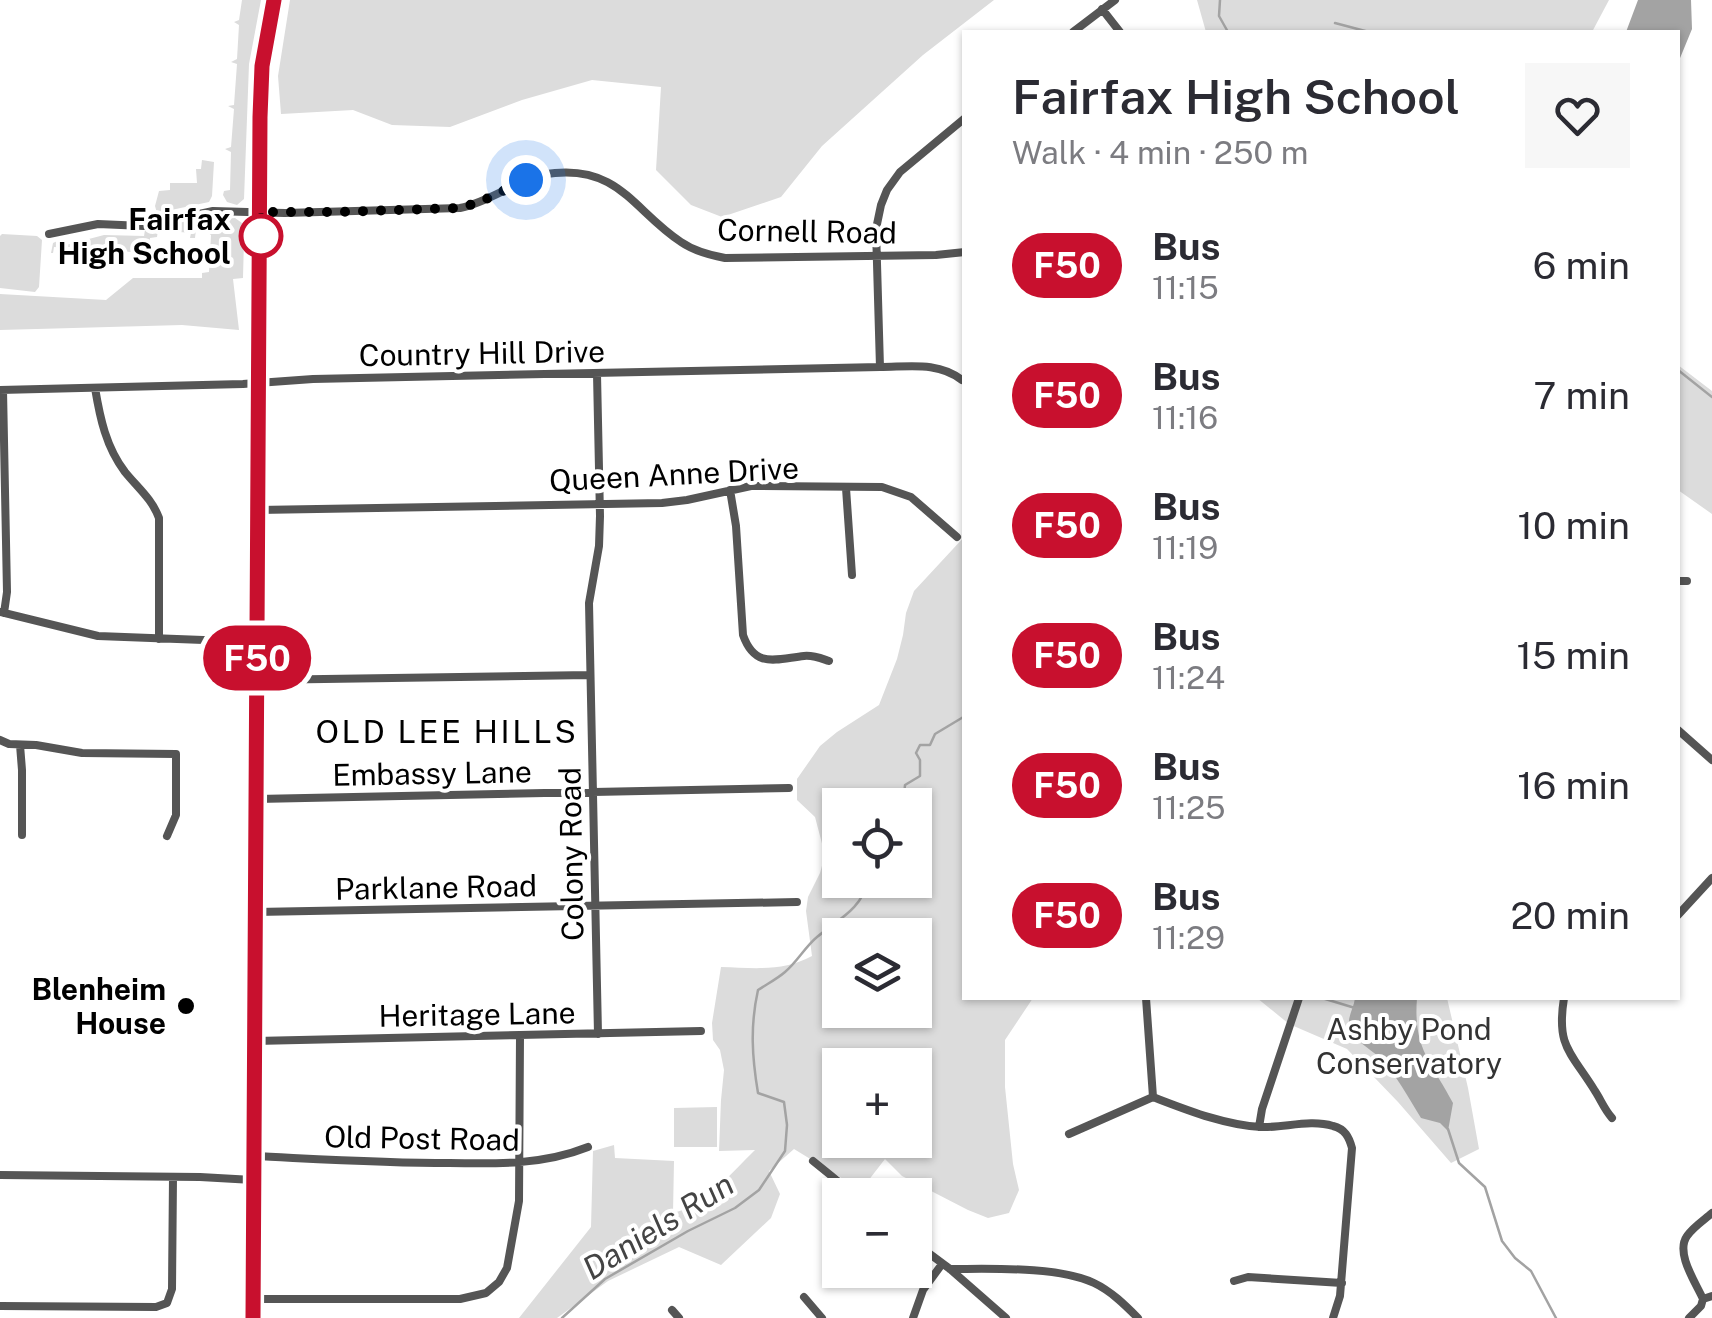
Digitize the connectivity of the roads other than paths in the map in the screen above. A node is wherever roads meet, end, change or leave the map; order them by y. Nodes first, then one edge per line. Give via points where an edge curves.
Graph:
1 (274, 0) edge
2 (1115, 0) edge
3 (1102, 9) junction
4 (1075, 30) edge
5 (1118, 30) edge
6 (962, 120) edge
7 (261, 212) junction
8 (49, 234) dead end
9 (962, 252) edge
10 (877, 256) junction
11 (880, 367) junction
12 (597, 374) junction
13 (962, 380) dead end
14 (259, 382) junction
15 (96, 388) junction
16 (1, 390) edge
17 (846, 488) junction
18 (730, 490) junction
19 (600, 504) junction
20 (258, 510) junction
21 (956, 536) dead end
22 (852, 575) dead end
23 (2, 613) edge
24 (159, 639) junction
25 (257, 642) junction
26 (828, 661) dead end
27 (590, 675) junction
28 (256, 680) junction
29 (1680, 732) edge
30 (0, 740) edge
31 (186, 743) dead end
32 (20, 745) junction
33 (176, 754) junction
34 (1712, 760) edge
35 (789, 788) dead end
36 (592, 792) junction
37 (257, 799) junction
38 (22, 835) dead end
39 (166, 836) dead end
40 (1712, 878) edge
41 (796, 902) dead end
42 (595, 906) junction
43 (256, 912) junction
44 (1680, 914) edge
45 (1146, 1000) edge
46 (1297, 1000) edge
47 (1564, 1000) edge
48 (701, 1031) dead end
49 (598, 1034) junction
50 (520, 1036) junction
51 (255, 1040) junction
52 (1153, 1097) junction
53 (1612, 1118) dead end
54 (1260, 1127) junction
55 (1069, 1134) dead end
56 (588, 1147) dead end
57 (254, 1156) junction
58 (813, 1160) dead end
59 (519, 1163) junction
60 (0, 1175) edge
61 (173, 1177) junction
62 (835, 1178) edge
63 (253, 1180) junction
64 (1712, 1213) edge
65 (932, 1256) edge
66 (946, 1266) junction
67 (1234, 1281) dead end
68 (1342, 1283) junction
69 (804, 1296) dead end
70 (1708, 1298) edge
71 (252, 1299) junction
72 (167, 1303) junction
73 (0, 1306) edge
74 (672, 1310) dead end
75 (176, 1311) dead end
76 (253, 1318) edge
77 (679, 1318) edge
78 (822, 1318) edge
79 (913, 1318) edge
80 (1006, 1318) edge
81 (1138, 1318) edge
82 (1332, 1318) edge
83 (1689, 1318) edge

1 - 7 main road via 262,66
2 - 3 street
3 - 4 street
3 - 5 street
6 - 10 street via 892,182 878,214
7 - 8 street, Cornell Road via 213,211 144,226 98,224
7 - 10 street, Cornell Road via 460,208 534,176 570,172 619,188 678,240 710,255
7 - 14 main road
9 - 10 street, Cornell Road
10 - 11 street
11 - 12 street, Country Hill Drive
11 - 13 street, Country Hill Drive via 934,367
12 - 14 street, Country Hill Drive
12 - 19 street, Colony Road
14 - 15 street, Country Hill Drive
14 - 20 main road
15 - 16 street, Country Hill Drive
15 - 24 street via 110,446 158,518
16 - 23 street via 7,592
17 - 18 street, Queen Anne Drive
17 - 21 street, Queen Anne Drive via 902,493
17 - 22 street
18 - 19 street, Queen Anne Drive via 674,502
18 - 26 street via 748,646 770,661
19 - 20 street, Queen Anne Drive
19 - 27 street, Colony Road via 589,604
20 - 25 main road
23 - 24 street via 98,636
24 - 25 street
25 - 28 main road
27 - 28 street
27 - 36 street, Colony Road
28 - 37 main road
29 - 34 street
30 - 32 street
31 - 33 street
32 - 33 street
32 - 38 street
33 - 39 street via 176,815
35 - 36 street, Embassy Lane
36 - 37 street, Embassy Lane
36 - 42 street, Colony Road
37 - 43 main road
40 - 44 street
41 - 42 street, Parklane Road
42 - 43 street, Parklane Road
42 - 49 street, Colony Road
43 - 51 main road
45 - 52 street
46 - 54 street
47 - 53 street via 1563,1041
48 - 49 street, Heritage Lane
49 - 50 street, Heritage Lane
50 - 51 street, Heritage Lane
50 - 59 street
51 - 57 main road
52 - 54 street
52 - 55 street
54 - 68 street via 1327,1124 1347,1134 1352,1148
56 - 59 street, Old Post Road
57 - 59 street, Old Post Road
57 - 63 main road
58 - 62 street
59 - 71 street via 507,1268 486,1294
60 - 61 street
61 - 63 street
61 - 72 street
63 - 71 main road
64 - 70 street via 1683,1246
65 - 66 street
66 - 79 street via 923,1290
66 - 80 street
66 - 81 street via 1078,1277
67 - 68 street
68 - 82 street
69 - 78 street
70 - 83 street
71 - 76 main road
72 - 73 street
72 - 75 street
74 - 77 street

